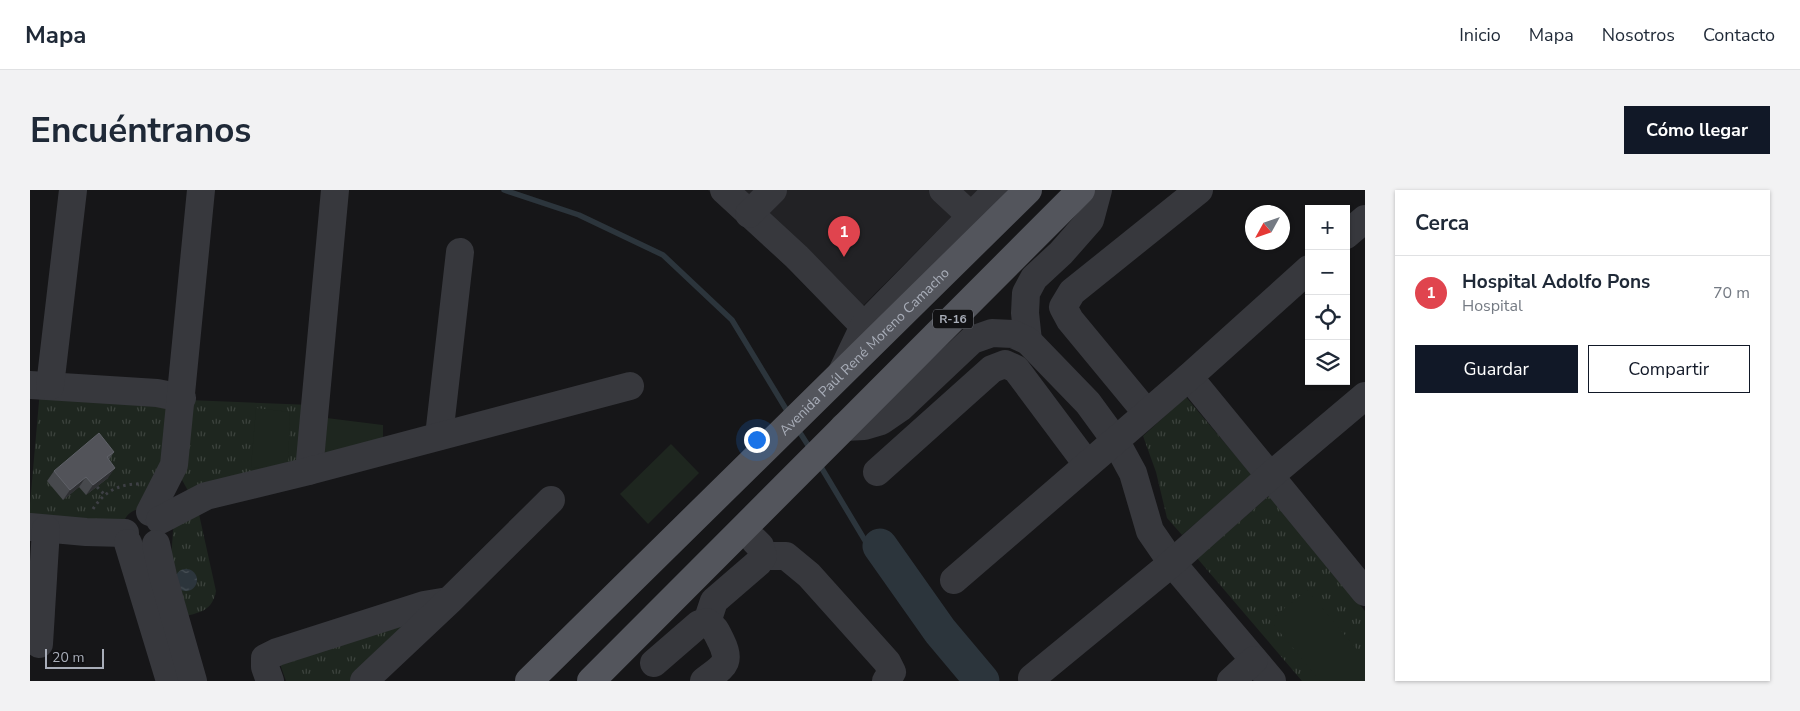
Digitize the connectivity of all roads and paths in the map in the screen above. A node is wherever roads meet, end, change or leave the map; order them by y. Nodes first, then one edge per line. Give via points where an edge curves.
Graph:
1 (73, 190) edge
2 (202, 190) edge
3 (335, 190) edge
4 (724, 190) edge
5 (774, 190) edge
6 (943, 190) edge
7 (997, 190) edge
8 (1028, 190) edge
9 (1081, 190) edge
10 (1098, 190) edge
11 (1199, 190) edge
12 (749, 214) junction
13 (971, 216) junction
14 (1365, 219) edge
15 (1350, 232) edge
16 (460, 252) dead end
17 (1305, 273) edge
18 (864, 326) junction
19 (1028, 341) junction
20 (842, 372) junction
21 (1188, 377) junction
22 (40, 385) edge
23 (630, 386) dead end
24 (1365, 396) edge
25 (182, 398) junction
26 (1146, 412) junction
27 (844, 427) junction
28 (439, 436) junction
29 (1115, 440) junction
30 (1087, 464) junction
31 (309, 471) junction
32 (876, 472) dead end
33 (1270, 476) junction
34 (97, 486) edge
35 (104, 494) junction
36 (551, 500) dead end
37 (157, 516) junction
38 (38, 528) edge
39 (743, 529) junction
40 (87, 532) junction
41 (126, 538) junction
42 (762, 556) junction
43 (1172, 563) junction
44 (1356, 564) edge
45 (954, 580) dead end
46 (1365, 592) edge
47 (450, 600) junction
48 (707, 622) junction
49 (644, 629) junction
50 (39, 644) dead end
51 (1254, 660) junction
52 (656, 672) edge
53 (1032, 678) dead end
54 (170, 681) edge
55 (193, 681) edge
56 (270, 681) edge
57 (364, 681) edge
58 (530, 681) edge
59 (591, 681) edge
60 (704, 681) edge
61 (886, 681) edge
62 (1231, 681) edge
63 (1272, 681) edge

1 - 22 street
2 - 25 street
3 - 31 street
4 - 12 street
5 - 12 street
6 - 13 street
7 - 13 street
8 - 20 main road, Avenida Paúl René Moreno Camacho / R-16
9 - 27 main road, R-16
10 - 19 street via 1090,220 1034,278 1026,293
11 - 26 street via 1072,292 1063,307 1070,320
12 - 18 street via 797,257
13 - 18 street
14 - 15 street
16 - 28 street
17 - 21 street
18 - 20 street
19 - 27 street via 1012,334 992,333 972,340 900,408 864,426
19 - 29 street via 1088,403
20 - 58 main road, Avenida Paúl René Moreno Camacho / R-16
21 - 26 street
21 - 33 street
22 - 25 street via 157,392
23 - 28 street
24 - 33 street
25 - 37 street via 174,465
26 - 29 street
27 - 39 main road, R-16
28 - 31 street
29 - 30 street
29 - 43 street via 1133,473 1150,531
30 - 32 street via 1016,370 1005,364 992,369
30 - 45 street
31 - 37 street via 206,496
33 - 43 street
33 - 44 street
34 - 35 path
35 - 37 path via 120,486 144,485
35 - 40 path via 93,509
36 - 47 street
37 - 41 street via 143,510 135,512 126,523
37 - 41 street via 144,549 137,548
37 - 55 street via 163,576
38 - 40 street
38 - 50 street
39 - 42 street via 760,546
39 - 49 main road, R-16
40 - 41 street
41 - 54 street
42 - 48 street via 714,601
42 - 61 street via 786,556 809,575 887,662 892,672
43 - 51 street
43 - 53 street
44 - 46 street
47 - 56 street via 424,605 277,652 265,658
47 - 57 street
48 - 52 street via 699,624
48 - 60 street via 714,626 727,653 722,666
49 - 52 street
49 - 59 main road, R-16
51 - 62 street
51 - 63 street

